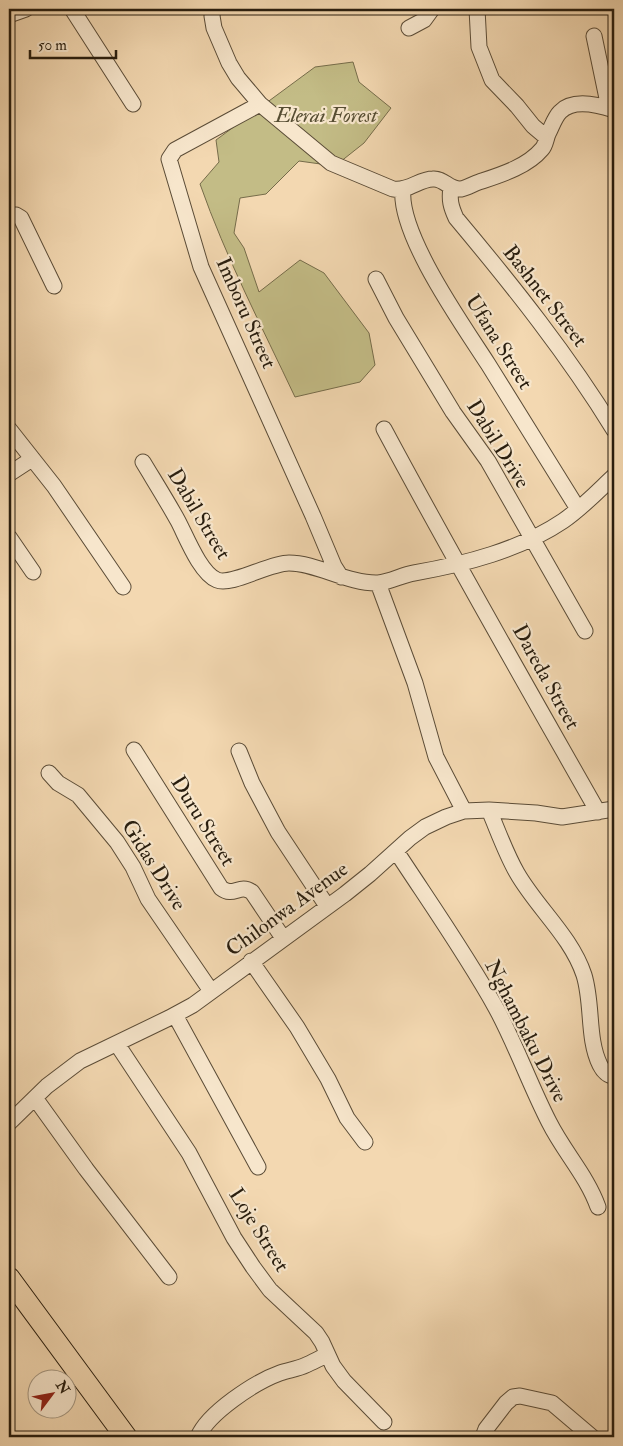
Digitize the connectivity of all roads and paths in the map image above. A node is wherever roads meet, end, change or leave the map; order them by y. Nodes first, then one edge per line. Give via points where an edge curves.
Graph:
1 (26, 9) edge
2 (72, 9) edge
3 (213, 9) edge
4 (432, 9) edge
5 (477, 9) edge
6 (9, 15) edge
7 (409, 28) dead end
8 (594, 36) dead end
9 (134, 104) dead end
10 (260, 104) junction
11 (612, 109) edge
12 (546, 137) junction
13 (451, 188) junction
14 (403, 190) junction
15 (9, 216) edge
16 (376, 279) dead end
17 (54, 286) dead end
18 (9, 429) edge
19 (384, 429) dead end
20 (614, 430) edge
21 (32, 459) junction
22 (143, 462) dead end
23 (9, 474) edge
24 (614, 476) edge
25 (578, 510) junction
26 (9, 537) edge
27 (532, 540) junction
28 (456, 564) junction
29 (33, 572) dead end
30 (341, 577) junction
31 (378, 583) junction
32 (123, 587) dead end
33 (585, 632) dead end
34 (134, 750) dead end
35 (239, 752) dead end
36 (49, 773) dead end
37 (614, 809) edge
38 (489, 810) junction
39 (464, 811) junction
40 (598, 812) junction
41 (396, 851) junction
42 (327, 906) junction
43 (283, 938) junction
44 (251, 961) junction
45 (211, 991) junction
46 (176, 1014) junction
47 (117, 1044) junction
48 (614, 1076) edge
49 (35, 1098) junction
50 (9, 1123) edge
51 (365, 1142) dead end
52 (258, 1167) dead end
53 (598, 1207) dead end
54 (169, 1277) dead end
55 (10, 1283) edge
56 (327, 1355) junction
57 (384, 1422) dead end
58 (126, 1437) edge
59 (198, 1437) edge
60 (483, 1437) edge
61 (592, 1437) edge

1 - 6 street
2 - 9 street
3 - 10 street via 214,28 229,63
4 - 7 street via 424,20
5 - 12 street via 479,47 492,80
8 - 11 street
10 - 14 street via 331,163 393,189
10 - 30 street, Imboru Street via 174,150 169,159 201,267
11 - 12 street via 582,103 569,106 561,111
12 - 13 street via 544,147 534,158 461,189
13 - 14 street via 434,179 422,180
13 - 20 street, Bashnet Street via 450,206 456,218 548,332
14 - 25 street, Ufana Street via 404,213 436,280
15 - 17 street via 21,218
16 - 27 street, Dabil Drive via 396,318 453,412 488,462
18 - 21 street
19 - 28 street, Dareda Street
21 - 23 street
21 - 32 street
22 - 30 street, Dabil Street via 199,560 217,580 227,582 276,564 291,563
24 - 25 street, Dabil Street
25 - 27 street, Dabil Street
26 - 29 street
27 - 28 street, Dabil Street
27 - 33 street, Dabil Drive
28 - 31 street, Dabil Street
28 - 40 street, Dareda Street
30 - 31 street, Dabil Street
31 - 39 street via 415,683 436,757
34 - 43 street, Duru Street via 220,888 232,893 246,888 252,892
35 - 42 street via 278,832
36 - 45 street, Gidas Drive via 58,783 78,795 117,842 148,899
37 - 40 street, Chilonwa Avenue
38 - 39 street, Chilonwa Avenue
38 - 40 street, Chilonwa Avenue via 562,817
38 - 48 street via 517,874 580,966 586,985 595,1049 600,1065 607,1074
39 - 41 street, Chilonwa Avenue via 425,828
41 - 42 street, Chilonwa Avenue
41 - 53 street, Nghambaku Drive via 496,1009 541,1107
42 - 43 street, Chilonwa Avenue
43 - 44 street, Chilonwa Avenue
44 - 45 street, Chilonwa Avenue
44 - 51 street via 297,1027 347,1118
45 - 46 street, Chilonwa Avenue
46 - 47 street, Chilonwa Avenue
46 - 52 street
47 - 49 street, Chilonwa Avenue via 80,1061
47 - 56 street, Loje Street via 189,1154 252,1267 270,1290 316,1333
49 - 50 street, Chilonwa Avenue
49 - 54 street
55 - 58 highway
56 - 57 street, Loje Street via 344,1381
56 - 59 street via 262,1382 219,1410
60 - 61 street via 506,1403 520,1396 552,1403

